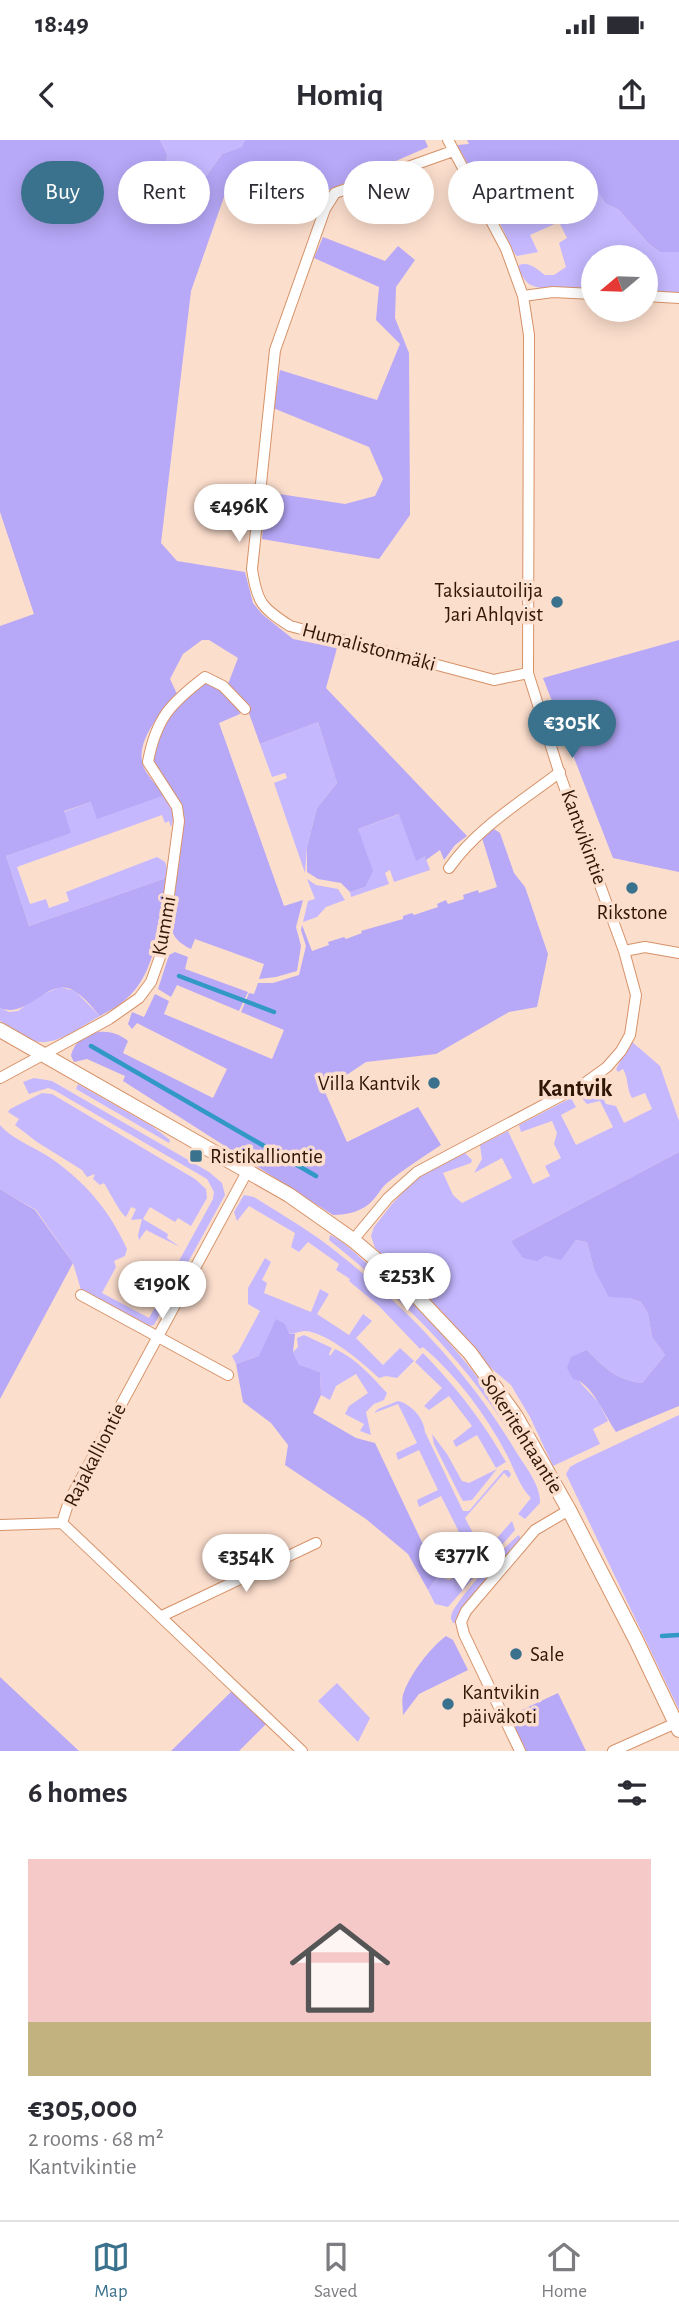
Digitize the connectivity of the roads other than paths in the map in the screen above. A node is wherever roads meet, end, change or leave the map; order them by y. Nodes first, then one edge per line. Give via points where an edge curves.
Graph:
1 (448, 140) edge
2 (453, 151) junction
3 (581, 293) edge
4 (523, 296) junction
5 (658, 297) edge
6 (679, 298) edge
7 (528, 673) junction
8 (245, 709) dead end
9 (560, 772) junction
10 (449, 868) dead end
11 (624, 951) junction
12 (679, 953) edge
13 (0, 1030) edge
14 (42, 1055) junction
15 (0, 1078) edge
16 (248, 1170) junction
17 (353, 1240) junction
18 (81, 1295) dead end
19 (157, 1336) junction
20 (228, 1375) dead end
21 (569, 1510) junction
22 (62, 1523) junction
23 (0, 1525) edge
24 (316, 1543) dead end
25 (162, 1616) junction
26 (677, 1727) edge
27 (302, 1751) edge
28 (520, 1751) edge
29 (613, 1751) edge

1 - 2 street, Kantvikintie
2 - 4 street, Kantvikintie via 506,249
2 - 7 street, Humalistonmäki via 335,193 325,209 275,350 252,569 256,593 268,612 290,626 494,680
3 - 4 street
4 - 7 street, Kantvikintie via 529,346
5 - 6 street
7 - 9 street, Kantvikintie
8 - 14 street, Kummi via 223,686 205,677 169,707 156,728 148,762 177,807 179,821 161,954 151,982 139,998
9 - 10 street via 481,832
9 - 11 street, Kantvikintie
11 - 12 street via 645,947
11 - 17 street, Kantvikintie via 636,995 634,1015 621,1051 607,1067 417,1172
13 - 14 street, Sokeritehtaantie
14 - 15 street
14 - 16 street, Sokeritehtaantie
16 - 17 street, Sokeritehtaantie
16 - 19 street, Rajakalliontie
17 - 21 street, Sokeritehtaantie via 406,1285 470,1353 515,1415
18 - 19 street
19 - 20 street
19 - 22 street, Rajakalliontie via 69,1501
21 - 26 street, Sokeritehtaantie
21 - 28 street via 535,1530 461,1622
22 - 23 street
22 - 25 street, Rajakalliontie
24 - 25 street
25 - 27 street, Rajakalliontie
26 - 29 street

